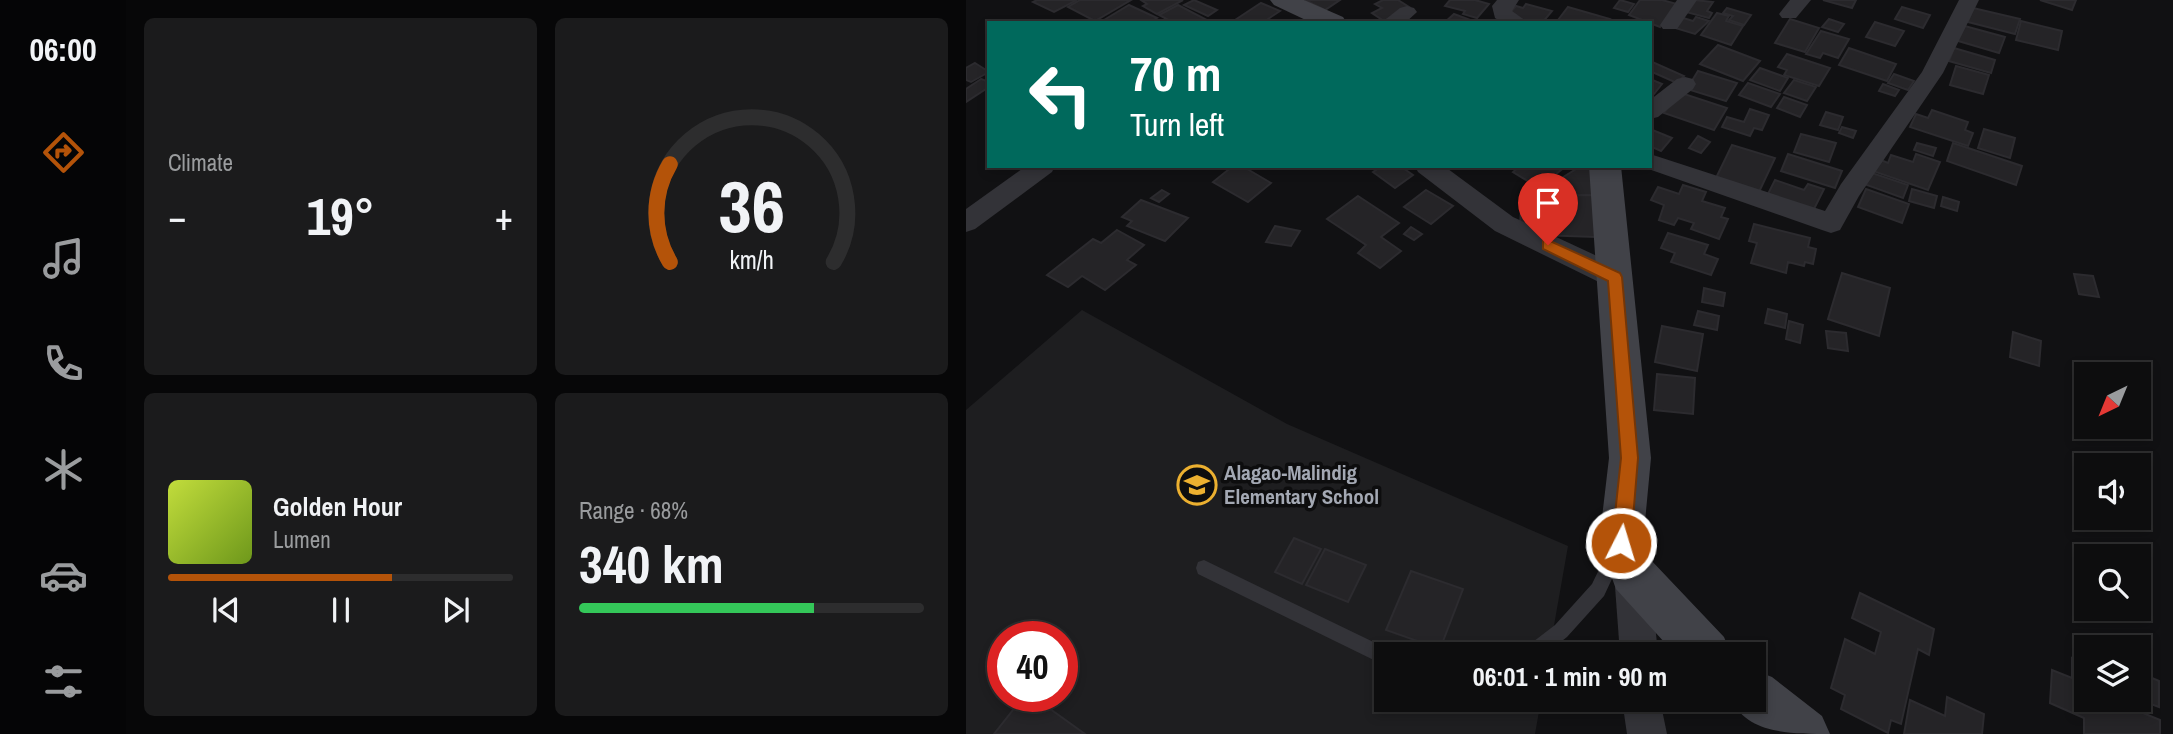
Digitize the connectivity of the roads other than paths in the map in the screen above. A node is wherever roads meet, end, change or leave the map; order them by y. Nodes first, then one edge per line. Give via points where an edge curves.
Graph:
1 (1283, 0) edge
2 (1508, 0) edge
3 (1687, 0) edge
4 (1969, 0) edge
5 (1330, 21) edge
6 (1515, 21) edge
7 (1670, 25) dead end
8 (1685, 84) dead end
9 (1652, 110) edge
10 (1652, 163) edge
11 (1039, 168) edge
12 (1430, 168) edge
13 (1605, 168) edge
14 (966, 222) edge
15 (1615, 277) junction
16 (1627, 558) junction
17 (1204, 568) dead end
18 (1547, 642) edge
19 (1638, 642) edge
20 (1697, 642) edge
21 (1374, 651) edge
22 (1766, 704) edge
23 (1644, 712) edge
24 (1647, 734) edge
25 (1804, 734) edge

1 - 5 street
2 - 6 street via 1502,14
3 - 7 street
4 - 10 street via 1932,72 1831,223
8 - 9 street
11 - 14 street
12 - 15 street via 1504,224
13 - 15 street
15 - 16 street via 1630,458
16 - 18 lane
16 - 19 street
16 - 20 street
17 - 21 lane
22 - 25 street
23 - 24 street

